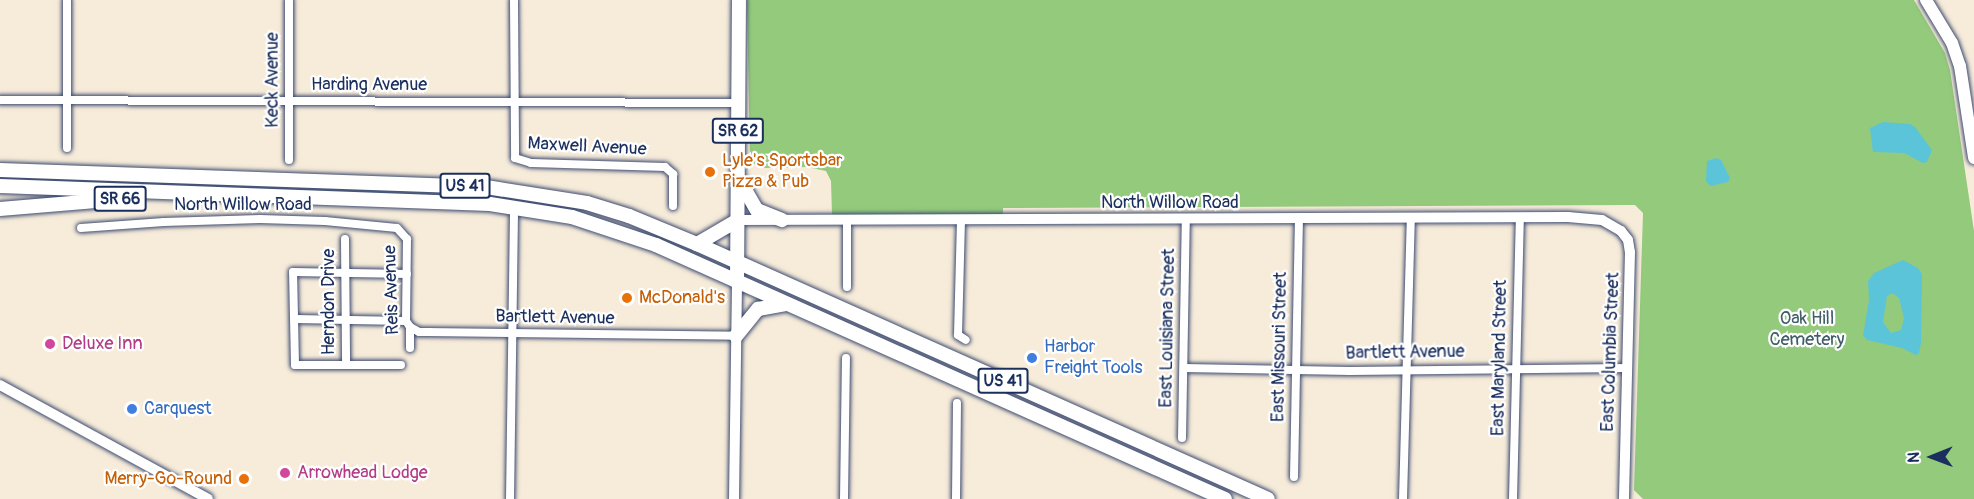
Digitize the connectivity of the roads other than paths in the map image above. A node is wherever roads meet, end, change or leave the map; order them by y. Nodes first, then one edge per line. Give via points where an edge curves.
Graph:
1 (67, 0) edge
2 (290, 0) edge
3 (514, 0) edge
4 (739, 0) edge
5 (1926, 0) edge
6 (0, 100) edge
7 (67, 100) junction
8 (289, 102) junction
9 (515, 103) junction
10 (738, 104) junction
11 (67, 148) dead end
12 (1974, 158) edge
13 (289, 160) dead end
14 (0, 170) edge
15 (738, 178) junction
16 (0, 186) edge
17 (241, 196) junction
18 (514, 206) junction
19 (673, 206) dead end
20 (0, 210) edge
21 (1520, 217) junction
22 (1299, 218) junction
23 (1411, 218) junction
24 (1186, 219) junction
25 (738, 220) junction
26 (782, 220) junction
27 (847, 220) junction
28 (961, 220) junction
29 (1602, 220) joint
30 (81, 228) dead end
31 (404, 232) joint
32 (345, 239) dead end
33 (697, 244) junction
34 (738, 262) junction
35 (346, 271) junction
36 (407, 274) junction
37 (737, 282) junction
38 (847, 288) dead end
39 (787, 304) junction
40 (295, 319) junction
41 (346, 319) junction
42 (408, 324) junction
43 (512, 333) junction
44 (736, 336) junction
45 (962, 338) dead end
46 (410, 348) dead end
47 (846, 358) dead end
48 (401, 364) dead end
49 (346, 365) junction
50 (1184, 368) junction
51 (1627, 368) junction
52 (1518, 369) junction
53 (1295, 370) junction
54 (1406, 370) junction
55 (0, 385) edge
56 (957, 403) dead end
57 (1182, 438) dead end
58 (1294, 477) dead end
59 (208, 499) edge
60 (510, 499) edge
61 (734, 499) edge
62 (844, 499) edge
63 (956, 499) edge
64 (1225, 499) edge
65 (1268, 499) edge
66 (1403, 499) edge
67 (1513, 499) edge
68 (1624, 499) edge

1 - 7 street
2 - 8 street, Keck Avenue
3 - 9 street, Maxwell Avenue
4 - 10 main road, SR 62
5 - 12 main road via 1952,43 1960,66
6 - 7 street, Harding Avenue
7 - 8 street, Harding Avenue
7 - 11 street
8 - 9 street, Harding Avenue
8 - 13 street, Keck Avenue
9 - 10 street, Harding Avenue
9 - 19 street, Maxwell Avenue via 515,159 531,163 665,167 673,174
10 - 15 main road, SR 62
14 - 33 main road, US 41 via 500,188 587,203
15 - 25 main road, SR 62
15 - 26 main road via 757,210
16 - 17 main road, US 41
17 - 18 main road, US 41
17 - 20 main road, SR 66 via 97,200
18 - 37 main road, US 41 via 614,229
18 - 43 street
21 - 23 street, North Willow Road
21 - 29 street, North Willow Road
21 - 52 street, East Maryland Street
22 - 23 street, North Willow Road
22 - 24 street, North Willow Road
22 - 53 street, East Missouri Street
23 - 54 street
24 - 28 street, North Willow Road
24 - 50 street, East Louisiana Street
25 - 26 street, North Willow Road
25 - 33 main road
25 - 34 main road, SR 62
26 - 27 street, North Willow Road
27 - 28 street, North Willow Road
27 - 38 street
28 - 45 street
29 - 51 street, East Columbia Street via 1621,231 1629,246
30 - 31 street, North Willow Road via 260,219 371,225
31 - 36 street, Reis Avenue
32 - 35 street, Herndon Drive
33 - 34 main road, US 41
34 - 37 main road, SR 62
34 - 65 main road, US 41
35 - 36 street
35 - 40 street via 293,272
35 - 41 street, Herndon Drive
36 - 42 street, Reis Avenue
37 - 39 main road, US 41
37 - 44 street
39 - 44 main road via 755,311
39 - 64 main road, US 41
40 - 41 street, Bartlett Avenue
40 - 49 street via 295,364
41 - 42 street, Bartlett Avenue
41 - 49 street, Herndon Drive
42 - 43 street, Bartlett Avenue via 419,332
42 - 46 street, Reis Avenue
43 - 44 street, Bartlett Avenue
43 - 60 street
44 - 61 street
47 - 62 street
48 - 49 street
50 - 53 street, Bartlett Avenue
50 - 57 street, East Louisiana Street
51 - 52 street, Bartlett Avenue
51 - 68 street, East Columbia Street
52 - 54 street, Bartlett Avenue
52 - 67 street, East Maryland Street
53 - 54 street, Bartlett Avenue
53 - 58 street, East Missouri Street
54 - 66 street
55 - 59 street
56 - 63 street

